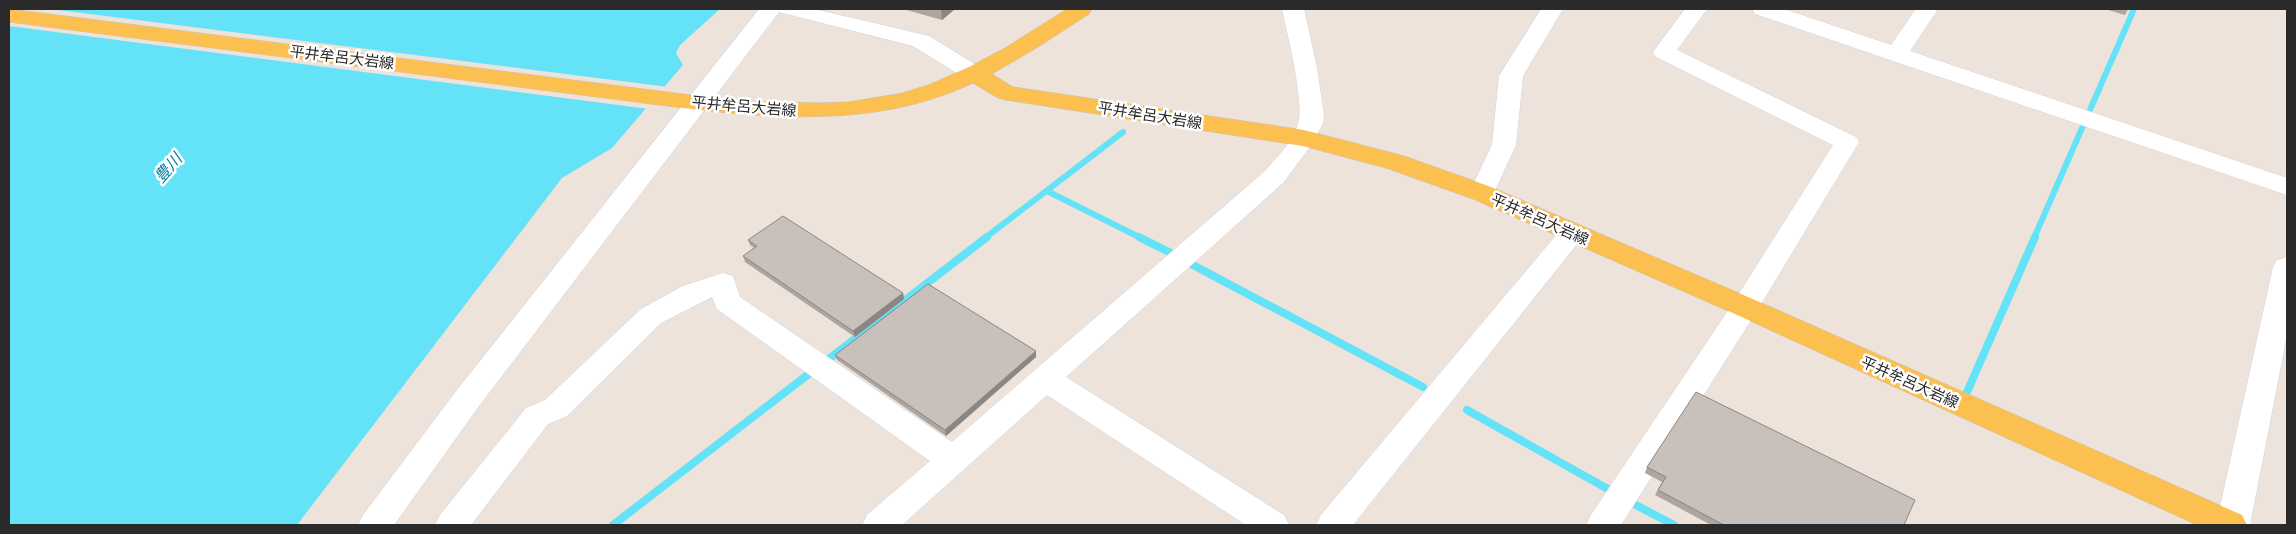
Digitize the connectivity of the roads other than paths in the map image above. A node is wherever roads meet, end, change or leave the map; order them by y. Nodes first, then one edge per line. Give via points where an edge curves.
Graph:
1 (770, 9) edge
2 (788, 9) edge
3 (1081, 9) edge
4 (1293, 9) edge
5 (1552, 9) edge
6 (1696, 9) edge
7 (1763, 9) edge
8 (1927, 9) edge
9 (9, 15) edge
10 (1896, 55) junction
11 (973, 73) junction
12 (695, 102) junction
13 (1304, 138) junction
14 (2287, 187) edge
15 (1482, 192) junction
16 (1572, 233) junction
17 (2287, 267) edge
18 (1745, 307) junction
19 (1044, 378) junction
20 (952, 459) junction
21 (375, 525) edge
22 (452, 525) edge
23 (879, 525) edge
24 (1272, 525) edge
25 (1332, 525) edge
26 (1603, 525) edge
27 (2232, 525) edge

1 - 12 street
2 - 11 street via 921,41
3 - 11 main road via 1007,56
4 - 13 street via 1312,121
5 - 15 street via 1511,76 1504,145
6 - 18 street via 1664,52 1847,142
7 - 10 street
8 - 10 street
9 - 12 main road, 平井牟呂大岩線
10 - 14 street
11 - 12 main road, 平井牟呂大岩線 via 941,89 912,98 848,109 777,111
11 - 13 main road, 平井牟呂大岩線 via 1006,93
12 - 21 street
13 - 15 main road, 平井牟呂大岩線 via 1395,162
13 - 19 street via 1274,177
15 - 16 main road, 平井牟呂大岩線
16 - 18 main road, 平井牟呂大岩線
16 - 25 street
17 - 27 street
18 - 26 street
18 - 27 main road, 平井牟呂大岩線
19 - 20 street
19 - 24 street
20 - 22 street via 727,302 723,283 693,293 651,316 556,408 537,416
20 - 23 street

